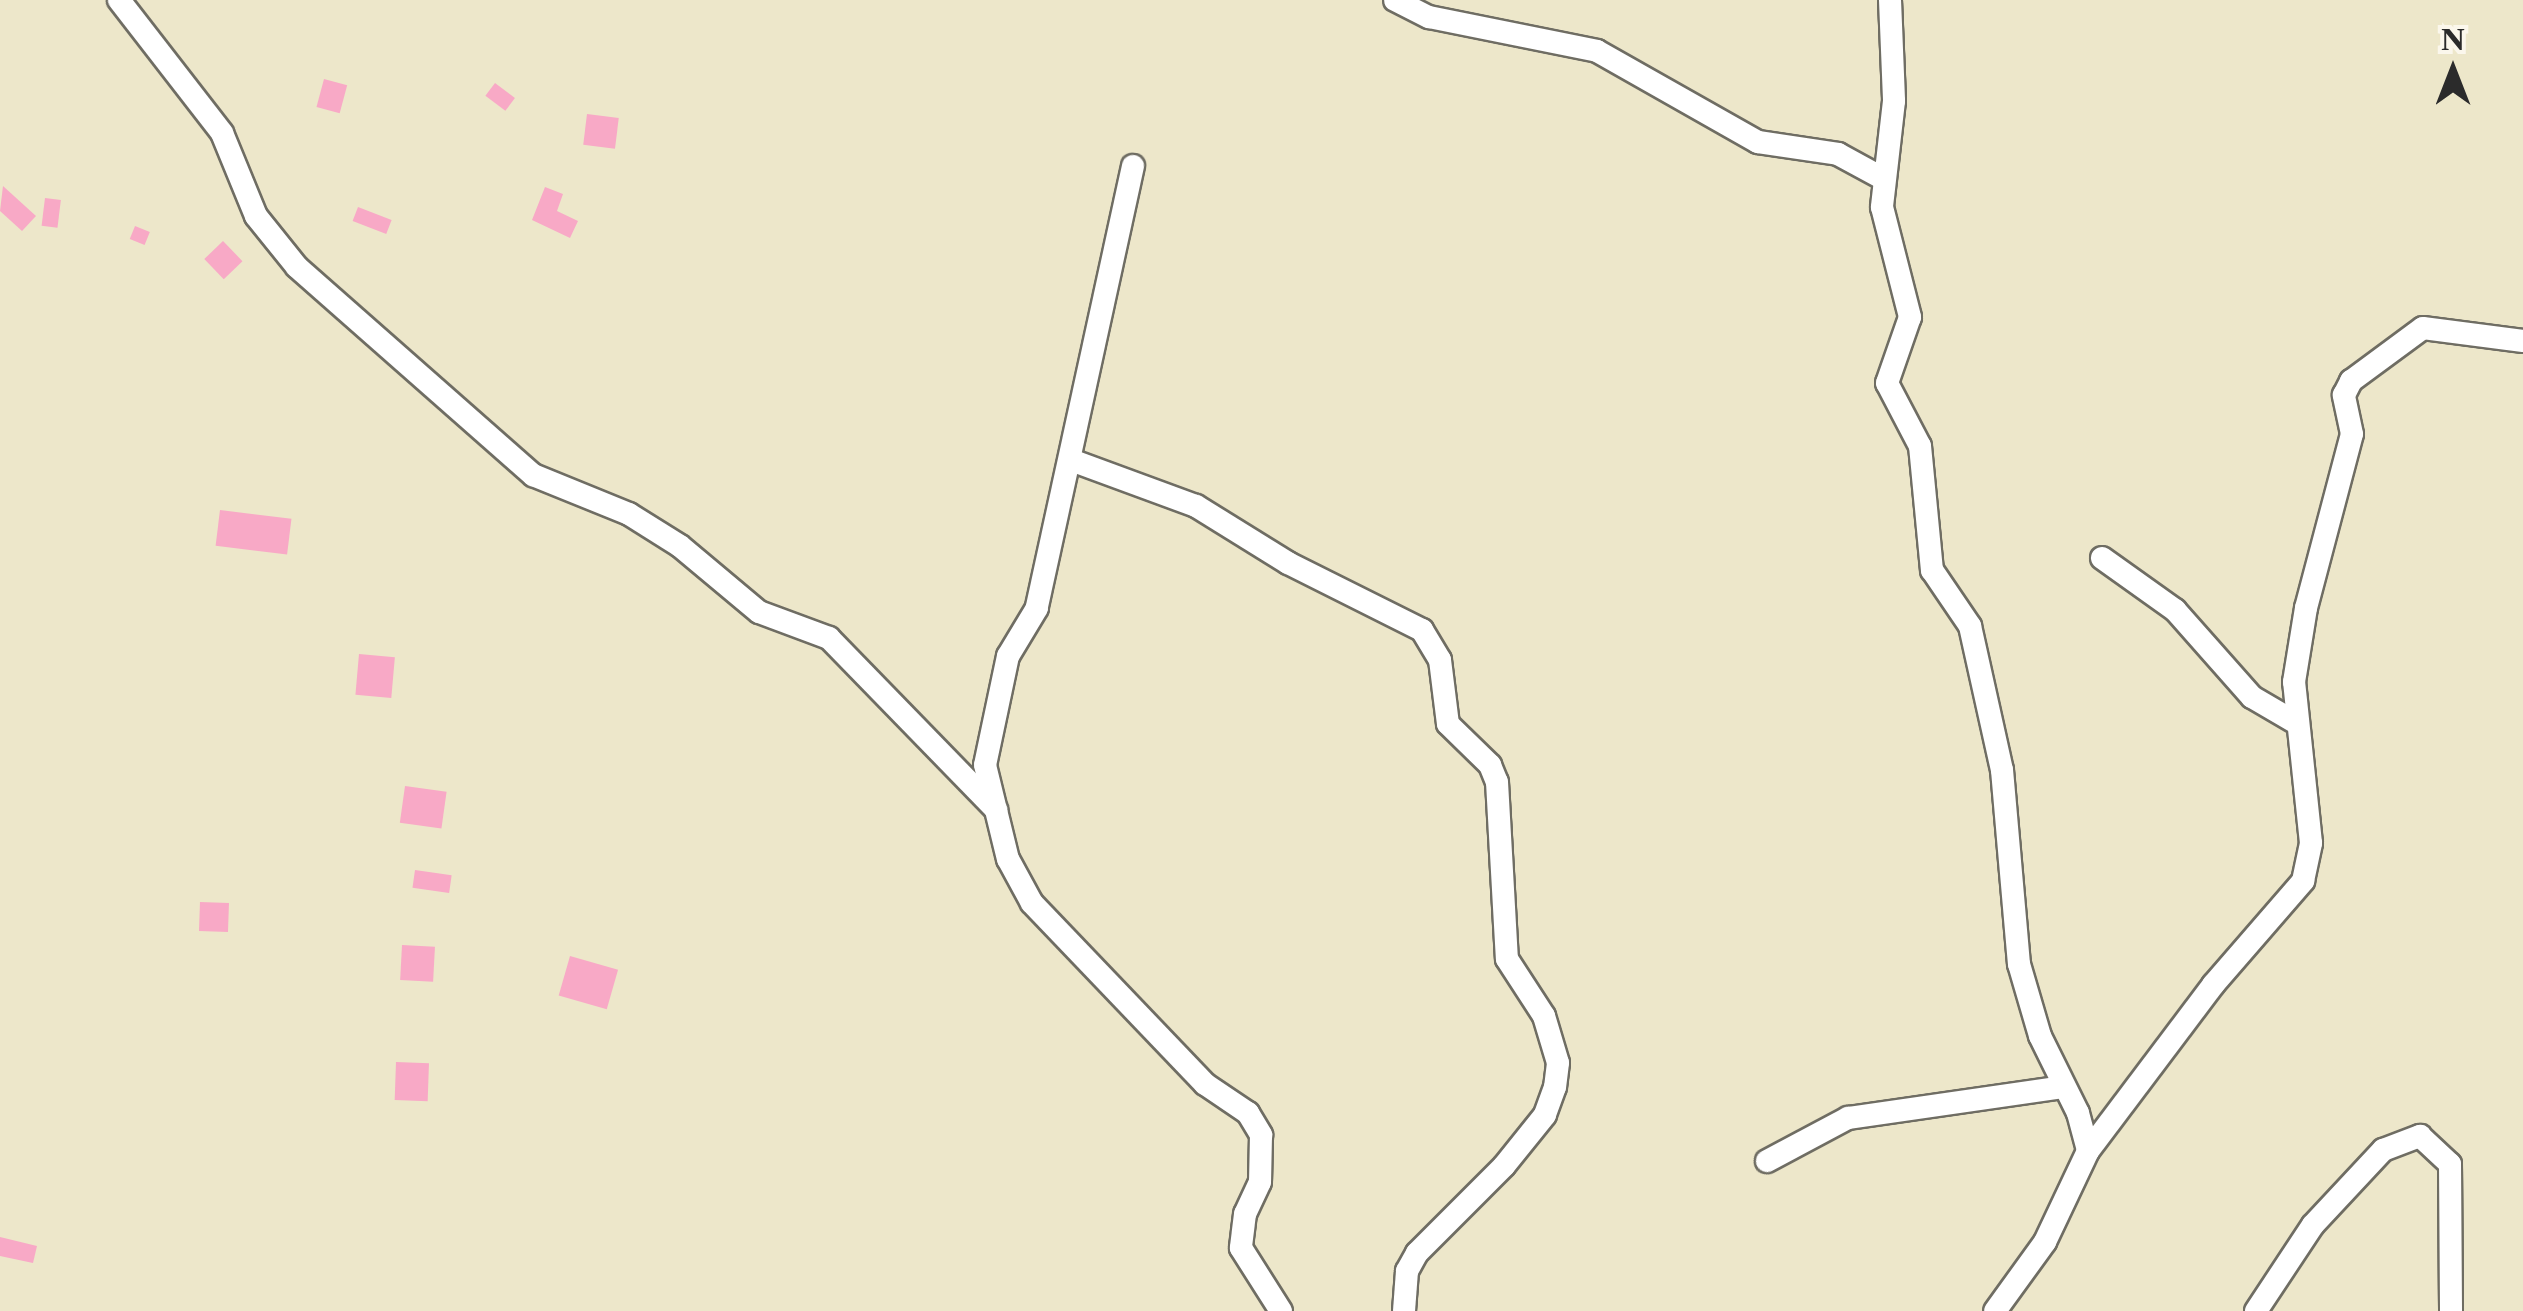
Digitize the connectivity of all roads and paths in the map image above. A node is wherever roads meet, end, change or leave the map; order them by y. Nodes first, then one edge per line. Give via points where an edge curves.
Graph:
1 (119, 0) edge
2 (1394, 0) edge
3 (1890, 0) edge
4 (1133, 166) dead end
5 (1882, 178) junction
6 (2523, 341) edge
7 (1071, 460) junction
8 (2102, 558) dead end
9 (2295, 722) junction
10 (998, 812) junction
11 (2064, 1088) junction
12 (2088, 1152) junction
13 (1767, 1161) dead end
14 (1281, 1311) edge
15 (1404, 1311) edge
16 (1995, 1311) edge
17 (2256, 1311) edge
18 (2451, 1311) edge

1 - 10 street via 222,133 256,216 297,266 533,475 629,514 680,546 759,612 829,638
2 - 5 street via 1429,17 1596,51 1758,142 1838,154
3 - 5 street via 1894,101
4 - 7 street
5 - 11 street via 1882,207 1910,317 1888,382 1920,446 1932,570 1970,626 1984,680 2002,770 2019,964
6 - 9 street via 2423,328 2351,381 2344,395 2352,434 2306,608
7 - 10 street via 1037,608 1008,656 994,702 986,765
7 - 15 street via 1196,506 1288,563 1422,630 1440,660 1448,724 1490,765 1497,782 1507,959 1544,1016 1558,1062 1556,1088 1545,1114 1504,1166 1417,1253 1407,1271
8 - 9 street via 2176,610 2252,697
9 - 12 street via 2311,843 2302,881 2213,985
10 - 14 street via 1008,858 1032,903 1205,1084 1248,1114 1262,1134 1260,1182 1241,1248
11 - 12 street
11 - 13 street via 1848,1118
12 - 16 street via 2045,1242
17 - 18 street via 2336,1200 2383,1150 2420,1136 2450,1164

